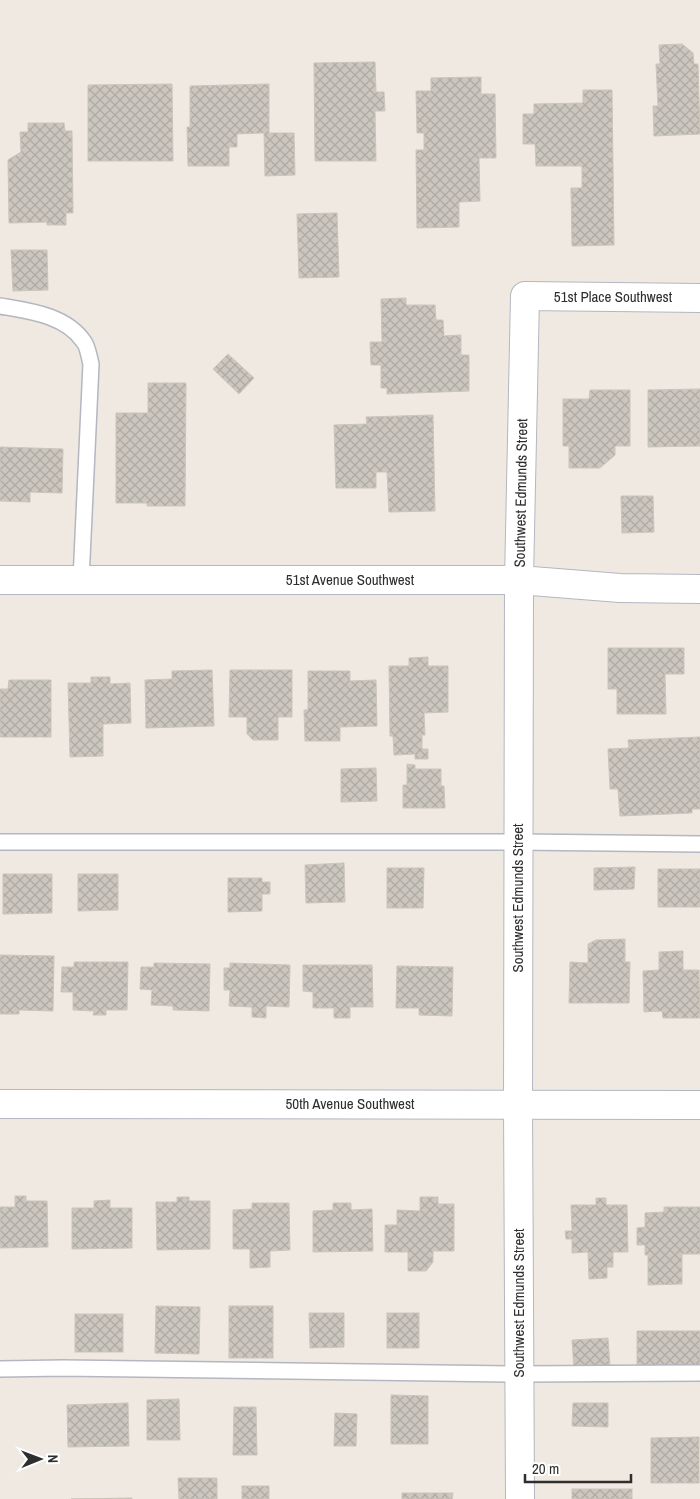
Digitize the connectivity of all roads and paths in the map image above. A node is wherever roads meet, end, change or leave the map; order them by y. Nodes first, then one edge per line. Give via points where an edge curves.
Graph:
1 (526, 296) joint
2 (700, 298) edge
3 (0, 306) edge
4 (0, 580) edge
5 (81, 580) junction
6 (519, 580) junction
7 (700, 589) edge
8 (0, 842) edge
9 (518, 842) junction
10 (700, 844) edge
11 (0, 1104) edge
12 (518, 1105) junction
13 (700, 1105) edge
14 (0, 1368) edge
15 (700, 1373) edge
16 (520, 1374) junction
17 (520, 1499) edge

1 - 2 street, 51st Place Southwest
1 - 6 street, Southwest Edmunds Street
3 - 5 lane via 38,313 68,325 85,342 91,364
4 - 5 street, 51st Avenue Southwest
5 - 6 street, 51st Avenue Southwest
6 - 7 street, 51st Avenue Southwest via 620,588
6 - 9 street, Southwest Edmunds Street
8 - 9 lane
9 - 10 lane
9 - 12 street, Southwest Edmunds Street
11 - 12 street, 50th Avenue Southwest
12 - 13 street, 50th Avenue Southwest
12 - 16 street, Southwest Edmunds Street
14 - 16 lane
15 - 16 lane
16 - 17 street, Southwest Edmunds Street

